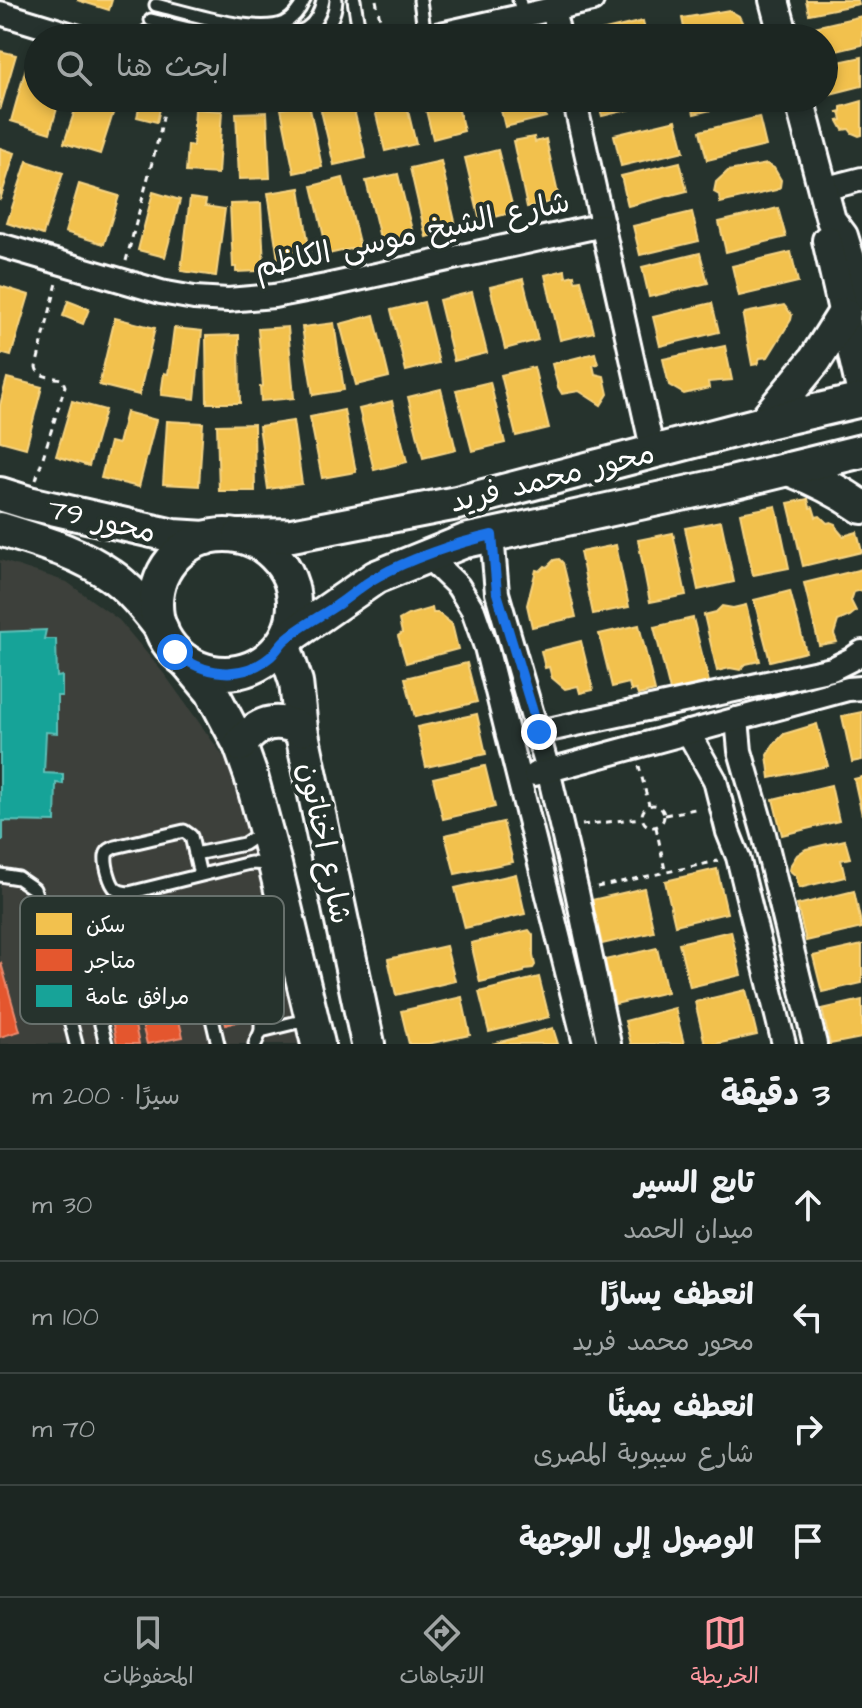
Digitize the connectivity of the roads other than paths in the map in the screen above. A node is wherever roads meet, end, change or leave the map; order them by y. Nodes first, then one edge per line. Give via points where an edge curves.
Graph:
1 (304, 0) edge
2 (323, 0) edge
3 (336, 0) edge
4 (354, 0) edge
5 (420, 0) edge
6 (592, 0) edge
7 (774, 0) edge
8 (156, 5) dead end
9 (521, 8) edge
10 (553, 10) junction
11 (0, 13) edge
12 (36, 24) edge
13 (242, 24) edge
14 (279, 24) edge
15 (311, 24) edge
16 (329, 24) edge
17 (358, 24) edge
18 (423, 24) edge
19 (469, 24) edge
20 (556, 24) edge
21 (780, 24) edge
22 (577, 112) edge
23 (803, 112) edge
24 (862, 179) edge
25 (823, 189) junction
26 (603, 225) junction
27 (0, 245) edge
28 (857, 301) edge
29 (862, 397) edge
30 (763, 423) junction
31 (862, 451) edge
32 (653, 452) junction
33 (789, 469) junction
34 (15, 499) edge
35 (457, 503) junction
36 (862, 507) edge
37 (0, 529) edge
38 (240, 536) junction
39 (206, 538) junction
40 (478, 538) junction
41 (426, 555) junction
42 (161, 628) junction
43 (284, 642) junction
44 (862, 652) edge
45 (186, 661) junction
46 (862, 688) edge
47 (737, 719) junction
48 (301, 729) junction
49 (539, 732) junction
50 (688, 732) junction
51 (240, 745) junction
52 (548, 770) junction
53 (520, 779) junction
54 (265, 829) junction
55 (195, 854) junction
56 (275, 865) junction
57 (0, 875) edge
58 (200, 875) junction
59 (37, 896) edge
60 (283, 896) edge
61 (284, 902) edge
62 (71, 1024) edge
63 (101, 1024) edge
64 (215, 1024) edge
65 (261, 1024) edge
66 (261, 1031) junction
67 (314, 1032) edge
68 (76, 1044) edge
69 (106, 1044) edge
70 (218, 1044) edge
71 (255, 1044) edge
72 (368, 1044) edge
73 (585, 1044) edge
74 (609, 1044) edge
75 (784, 1044) edge
76 (815, 1044) edge

1 - 14 lane via 296,15
2 - 15 lane
3 - 16 lane
4 - 17 lane
5 - 18 lane
6 - 10 street
7 - 21 street
8 - 13 lane
9 - 10 street
9 - 19 street
10 - 20 street
11 - 12 street
22 - 26 street
23 - 25 street
24 - 25 street
25 - 28 street via 831,220 827,239
26 - 27 street, شارع الشيخ موسى الكاظم via 326,286 228,300 161,292
26 - 32 street
28 - 29 street
28 - 30 main road
29 - 30 main road, محور محمد فريد
30 - 32 main road, محور محمد فريد
31 - 33 main road, محور محمد فريد
32 - 35 main road, محور محمد فريد
33 - 36 main road
33 - 40 main road, محور محمد فريد
34 - 39 main road, محور 79 via 174,536
35 - 38 main road, محور محمد فريد via 292,535
35 - 40 main road
37 - 42 main road, محور 79 via 110,574
38 - 39 main road
38 - 43 main road via 258,543 285,568 295,605
39 - 42 main road via 181,551 163,573 156,610
40 - 41 main road, محور محمد فريد
40 - 49 street
41 - 43 main road, محور محمد فريد via 376,577
41 - 53 street via 458,586 473,610
42 - 45 main road
43 - 45 main road via 256,667 238,672 220,673
43 - 48 main road, شارع اخناتون via 296,682
44 - 49 street via 832,669
45 - 51 main road, شارع اخناتون via 212,692
46 - 47 street
47 - 50 street
47 - 76 street via 740,751
48 - 51 main road via 274,722 260,726
48 - 72 main road, شارع اخناتون
49 - 52 street
50 - 52 street
50 - 75 street via 715,780
51 - 54 main road, شارع اخناتون
52 - 53 street
52 - 74 street
53 - 73 street
54 - 55 lane via 244,844
54 - 56 main road, شارع اخناتون
55 - 58 lane
55 - 58 lane via 191,836 179,831 115,847 106,860 112,884 124,893
56 - 58 lane via 250,863
56 - 60 main road, شارع اخناتون
57 - 59 lane via 18,878
61 - 67 main road, شارع اخناتون
62 - 68 lane
63 - 69 lane
64 - 70 lane
65 - 66 lane
66 - 67 lane
66 - 71 lane

